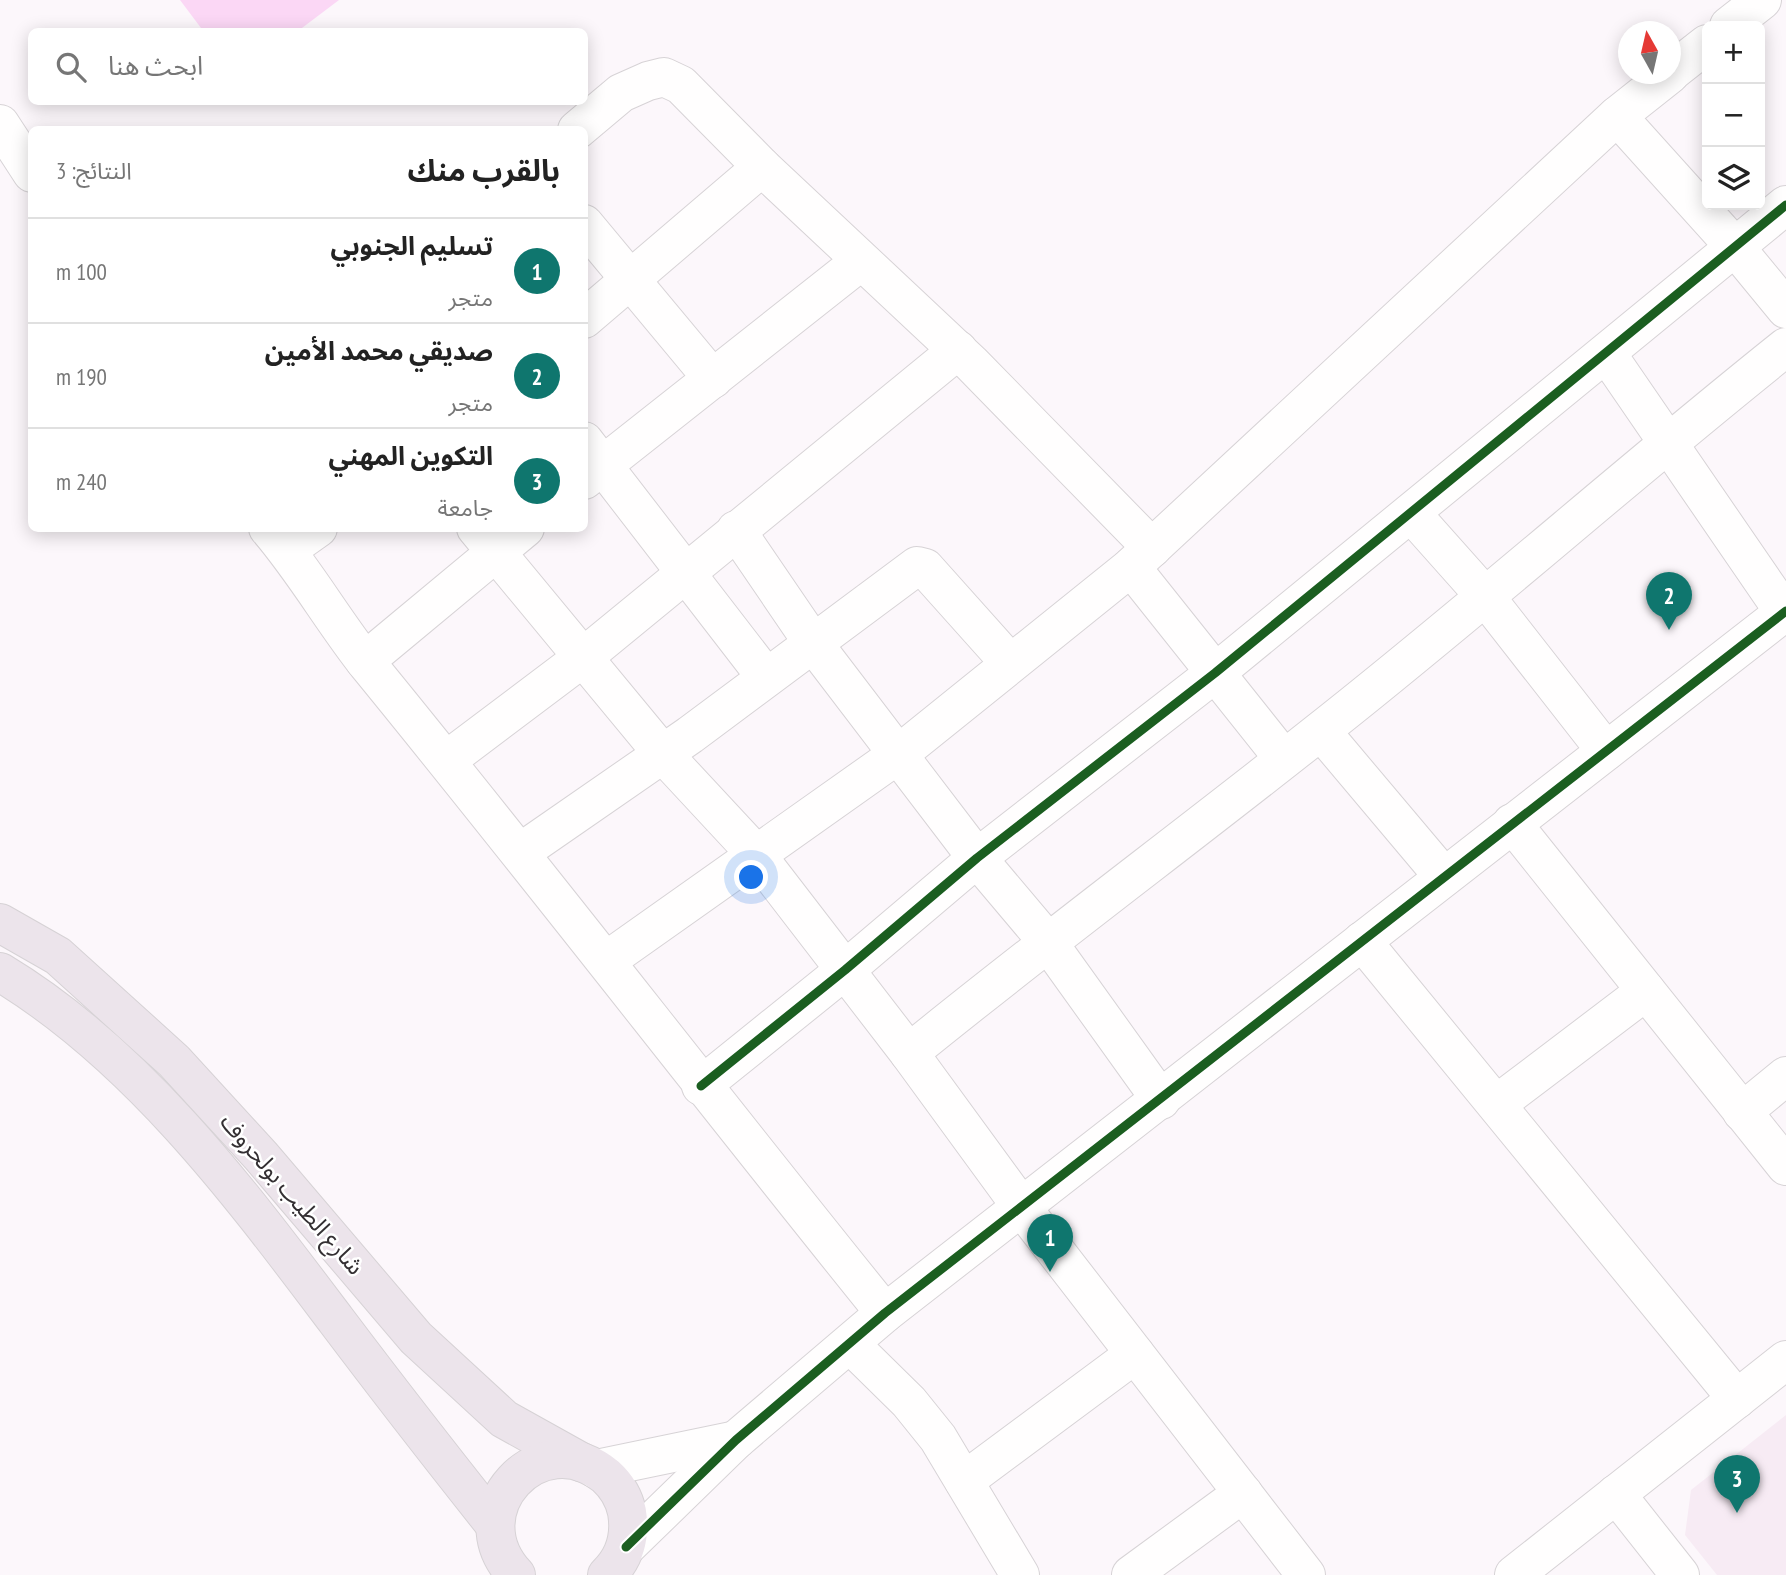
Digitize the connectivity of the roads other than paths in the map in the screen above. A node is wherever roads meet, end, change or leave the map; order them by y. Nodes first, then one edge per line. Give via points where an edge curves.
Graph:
1 (1762, 0) edge
2 (1775, 0) edge
3 (1786, 13) edge
4 (1735, 21) edge
5 (1702, 48) edge
6 (1681, 64) edge
7 (1656, 84) edge
8 (1617, 116) junction
9 (0, 124) edge
10 (582, 126) edge
11 (28, 167) edge
12 (762, 167) junction
13 (1786, 205) edge
14 (588, 230) edge
15 (1735, 247) junction
16 (861, 261) junction
17 (630, 280) junction
18 (1786, 309) edge
19 (588, 316) edge
20 (1786, 347) edge
21 (958, 350) junction
22 (1607, 354) junction
23 (713, 379) junction
24 (1665, 443) junction
25 (591, 462) edge
26 (1412, 513) junction
27 (736, 530) junction
28 (303, 532) edge
29 (499, 536) edge
30 (277, 539) edge
31 (1142, 557) junction
32 (685, 572) junction
33 (1484, 595) junction
34 (1785, 611) edge
35 (813, 643) junction
36 (581, 659) junction
37 (365, 661) junction
38 (1010, 663) junction
39 (1215, 673) junction
40 (766, 677) junction
41 (1321, 731) junction
42 (1606, 751) junction
43 (900, 753) junction
44 (663, 754) junction
45 (1284, 759) junction
46 (447, 760) junction
47 (1512, 823) junction
48 (521, 852) junction
49 (755, 853) junction
50 (977, 858) junction
51 (1444, 877) junction
52 (0, 923) edge
53 (1047, 941) junction
54 (1362, 941) junction
55 (606, 961) junction
56 (845, 971) junction
57 (0, 972) edge
58 (1646, 991) junction
59 (909, 1053) junction
60 (1786, 1076) edge
61 (701, 1086) junction
62 (1161, 1100) junction
63 (1497, 1104) junction
64 (1742, 1112) junction
65 (1786, 1166) edge
66 (1023, 1209) junction
67 (885, 1313) junction
68 (851, 1345) junction
69 (1135, 1354) junction
70 (1786, 1360) edge
71 (1737, 1399) junction
72 (736, 1440) junction
73 (590, 1466) junction
74 (964, 1481) junction
75 (1243, 1493) junction
76 (1616, 1494) junction
77 (495, 1525) junction
78 (615, 1566) edge
79 (510, 1572) edge
80 (1020, 1575) edge
81 (1131, 1575) edge
82 (1306, 1575) edge
83 (1514, 1575) edge
84 (1680, 1575) edge

1 - 4 street
2 - 3 street
5 - 6 street
7 - 8 street
8 - 15 street
8 - 31 street
9 - 11 street
10 - 12 street via 621,93 664,77 681,85
12 - 16 street
12 - 17 street
13 - 15 street
14 - 17 street
15 - 18 street
15 - 22 street
16 - 21 street
16 - 23 street
17 - 19 street
17 - 23 street
20 - 24 street
21 - 27 street
21 - 31 street
22 - 24 street
22 - 26 street
23 - 25 street
24 - 33 street
24 - 34 street
25 - 32 street
26 - 33 street
26 - 39 street
27 - 32 street
27 - 35 street
28 - 30 street
29 - 36 street
29 - 37 street
30 - 37 street
31 - 38 street
31 - 39 street
32 - 36 street
32 - 40 street
33 - 41 street
33 - 42 street
34 - 42 street
35 - 38 street via 917,566 925,568
35 - 40 street
35 - 43 street
36 - 44 street
36 - 46 street
37 - 46 street
38 - 43 street
39 - 45 street
39 - 50 street
40 - 44 street
41 - 45 street
41 - 51 street
42 - 47 street
43 - 49 street
43 - 50 street
44 - 48 street
44 - 49 street
45 - 53 street
46 - 48 street
47 - 51 street
47 - 58 street
48 - 55 street
49 - 55 street
49 - 56 street
50 - 53 street
50 - 56 street
51 - 54 street
52 - 73 main road, شارع الطيب بولحروف via 58,956 174,1060 416,1338 505,1419
53 - 59 street
53 - 62 street
54 - 62 street
54 - 63 street
55 - 61 street
56 - 59 street
56 - 61 street
57 - 77 main road, شارع الطيب بولحروف via 74,1024 165,1109 247,1202
58 - 63 street
58 - 64 street
59 - 66 street
60 - 64 street
61 - 67 street
62 - 66 street
63 - 71 street
64 - 65 street
66 - 67 street
66 - 69 street
67 - 68 street
68 - 72 street
68 - 74 street via 924,1419
69 - 74 street
69 - 75 street
70 - 71 street
71 - 76 street
72 - 73 street
72 - 78 street
73 - 77 main road via 547,1461 523,1472 505,1491
73 - 78 main road, شارع الطيب بولحروف via 614,1483 625,1503 629,1525
74 - 80 street
75 - 81 street
75 - 82 street
76 - 83 street
76 - 84 street
77 - 79 main road via 498,1546

